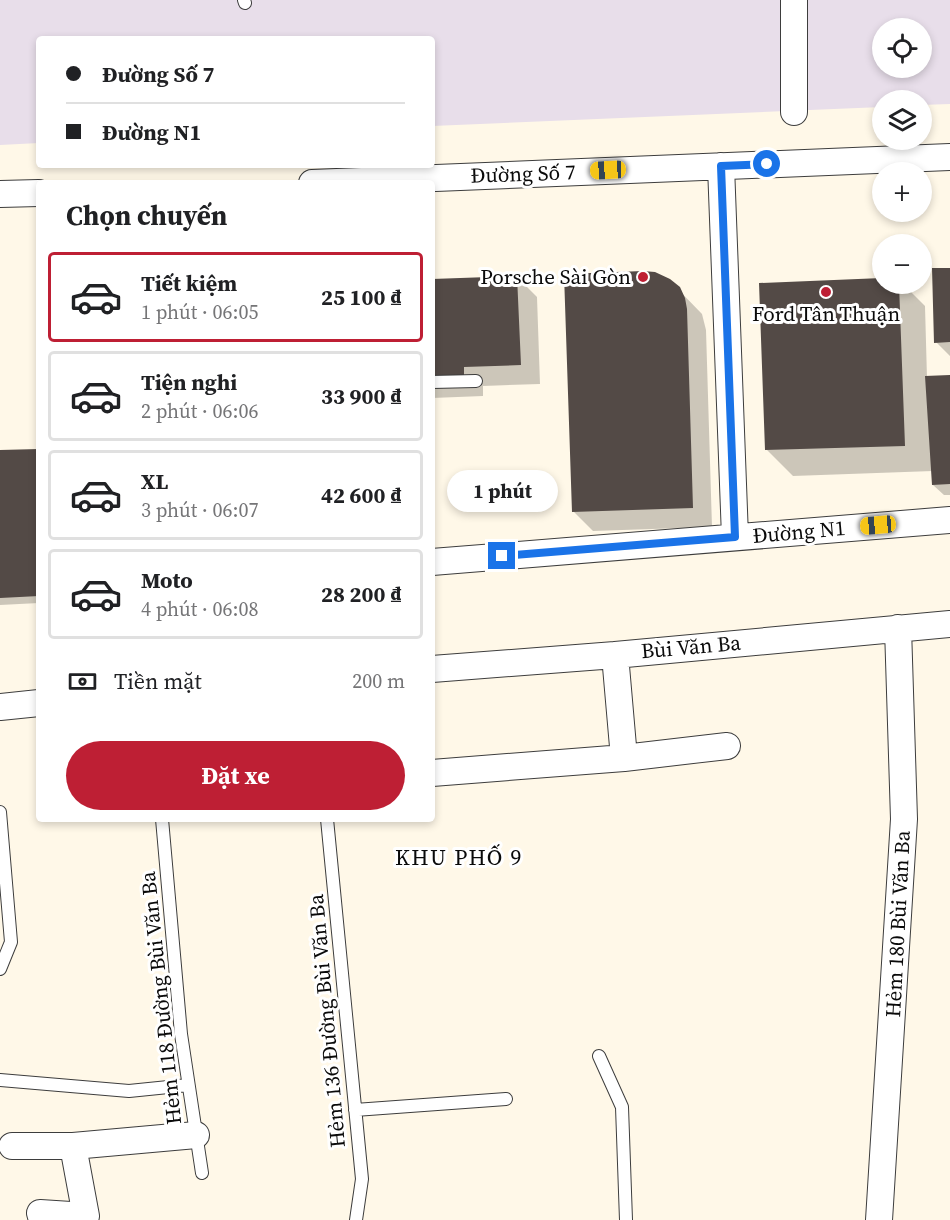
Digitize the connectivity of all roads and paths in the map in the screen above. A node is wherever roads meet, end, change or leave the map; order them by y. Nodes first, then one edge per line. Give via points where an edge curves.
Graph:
1 (794, 0) edge
2 (794, 112) dead end
3 (950, 157) edge
4 (721, 166) junction
5 (384, 180) edge
6 (36, 193) edge
7 (0, 194) edge
8 (476, 381) dead end
9 (435, 382) edge
10 (950, 520) edge
11 (735, 537) junction
12 (435, 562) edge
13 (950, 624) edge
14 (898, 628) junction
15 (615, 655) junction
16 (435, 669) edge
17 (36, 703) edge
18 (0, 706) edge
19 (727, 746) dead end
20 (624, 758) junction
21 (435, 773) edge
22 (0, 812) edge
23 (162, 822) edge
24 (327, 822) edge
25 (0, 969) edge
26 (599, 1056) dead end
27 (0, 1080) edge
28 (188, 1085) junction
29 (506, 1099) dead end
30 (355, 1110) junction
31 (196, 1135) junction
32 (12, 1146) dead end
33 (73, 1146) junction
34 (202, 1173) dead end
35 (42, 1220) edge
36 (356, 1220) edge
37 (627, 1220) edge
38 (879, 1220) edge

1 - 2 street
3 - 4 street, Đường Số 7
4 - 5 street, Đường Số 7
4 - 11 street
6 - 7 street
8 - 9 lane
10 - 11 street, Đường N1
11 - 12 street, Đường N1
13 - 14 street, Bùi Văn Ba
14 - 15 street, Bùi Văn Ba
14 - 38 street, Hẻm 180 Bùi Văn Ba via 904,819
15 - 16 street, Bùi Văn Ba
15 - 20 street
17 - 18 street
19 - 20 street
20 - 21 street
22 - 25 lane via 11,942
23 - 28 lane, Hẻm 118 Đường Bùi Văn Ba
24 - 30 lane, Hẻm 136 Đường Bùi Văn Ba
26 - 37 lane via 622,1107
27 - 28 lane via 129,1091
28 - 31 lane, Hẻm 118 Đường Bùi Văn Ba
29 - 30 lane
30 - 36 lane, Hẻm 136 Đường Bùi Văn Ba via 362,1179
31 - 33 street
31 - 34 lane, Hẻm 118 Đường Bùi Văn Ba
32 - 33 street
33 - 35 street via 86,1216 40,1213

